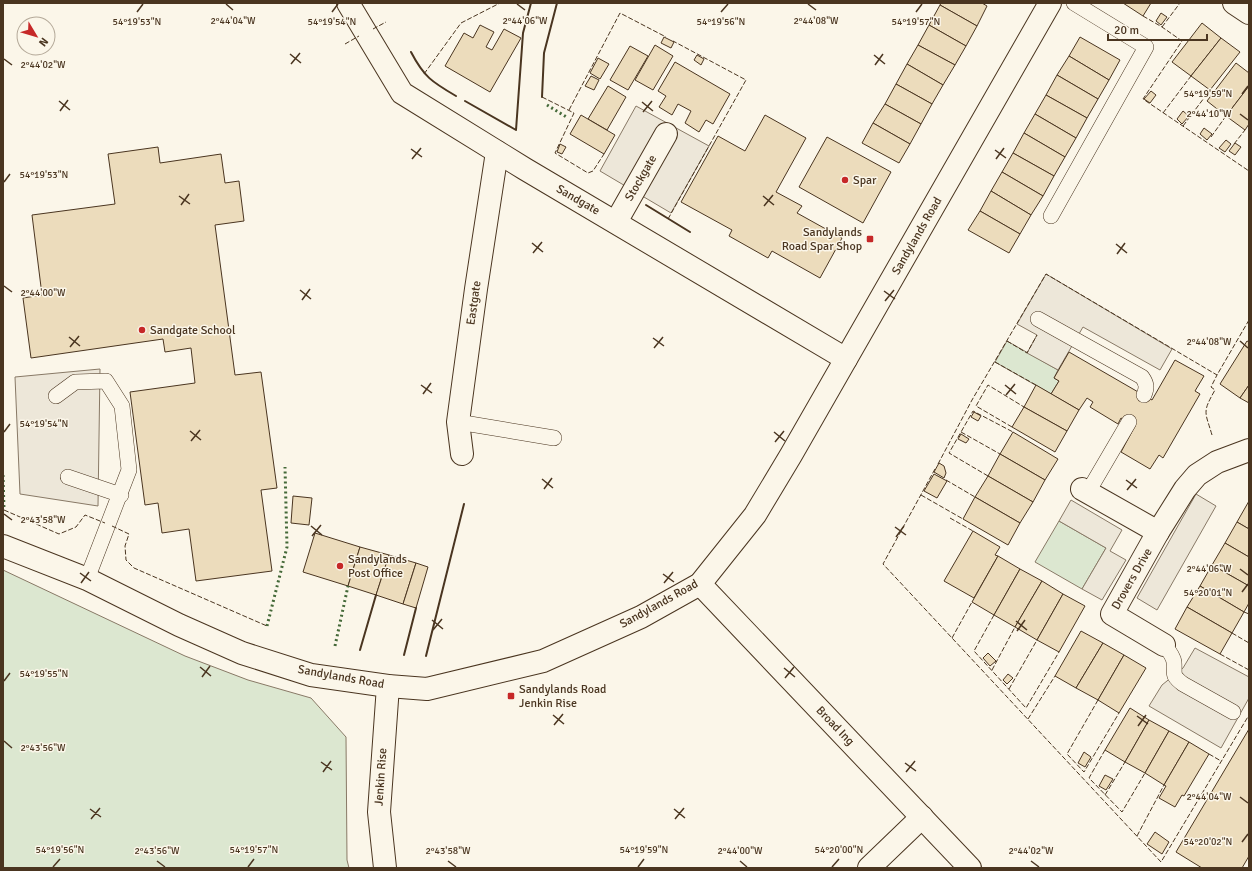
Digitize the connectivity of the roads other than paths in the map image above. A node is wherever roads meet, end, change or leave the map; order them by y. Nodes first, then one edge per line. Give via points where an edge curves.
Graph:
1 (348, 3) edge
2 (1050, 3) edge
3 (1074, 3) edge
4 (666, 134) dead end
5 (497, 152) junction
6 (1051, 216) dead end
7 (616, 222) junction
8 (1038, 319) dead end
9 (846, 359) junction
10 (1144, 395) dead end
11 (56, 396) dead end
12 (458, 422) junction
13 (1129, 422) dead end
14 (554, 438) dead end
15 (1249, 450) edge
16 (462, 454) dead end
17 (68, 477) dead end
18 (1085, 491) joint
19 (121, 495) junction
20 (1158, 532) junction
21 (3, 546) edge
22 (87, 579) junction
23 (700, 584) junction
24 (1164, 645) joint
25 (388, 686) junction
26 (1233, 712) dead end
27 (922, 817) junction
28 (385, 868) edge
29 (869, 868) edge
30 (970, 868) edge

1 - 5 street, Sandgate via 402,93
2 - 9 street, Sandylands Road
3 - 6 lane via 1146,47
4 - 7 street, Stockgate
5 - 7 street, Sandgate
5 - 12 street, Eastgate
7 - 9 street, Sandgate
8 - 10 lane via 1142,377 1147,389
9 - 23 street, Sandylands Road via 754,515
11 - 19 lane via 75,382 106,381 122,406 129,470
12 - 14 lane
12 - 16 street, Eastgate
13 - 18 lane
15 - 20 street, Drovers Drive via 1217,462 1197,475
17 - 19 lane
18 - 20 street
19 - 22 lane
20 - 24 street, Drovers Drive via 1112,614
21 - 22 street, Sandylands Road
22 - 25 street, Sandylands Road via 242,653 311,675
23 - 25 street, Sandylands Road via 641,617 543,661 427,689
23 - 27 street, Broad Ing
24 - 26 lane via 1174,661 1175,678
25 - 28 street, Jenkin Rise via 379,812
27 - 29 street
27 - 30 street, Broad Ing

